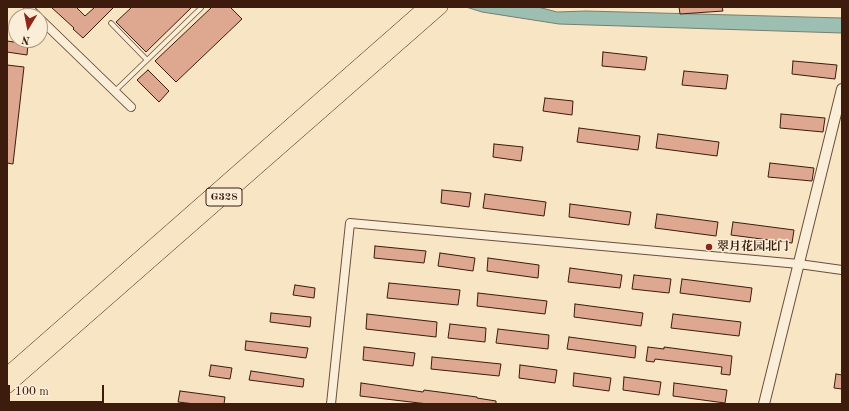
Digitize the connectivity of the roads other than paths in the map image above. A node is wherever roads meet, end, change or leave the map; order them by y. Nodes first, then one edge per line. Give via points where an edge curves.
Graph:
1 (425, 7) edge
2 (441, 7) edge
3 (201, 8) dead end
4 (111, 23) dead end
5 (48, 27) edge
6 (147, 60) junction
7 (842, 89) edge
8 (114, 91) junction
9 (131, 107) dead end
10 (799, 264) junction
11 (842, 270) edge
12 (7, 374) edge
13 (7, 387) edge
14 (331, 404) edge
15 (764, 404) edge

1 - 12 highway, G328
2 - 13 highway, G328
3 - 6 lane
4 - 6 lane
5 - 8 street
6 - 8 lane
7 - 10 street
8 - 9 street
10 - 11 street
10 - 14 street via 350,223
10 - 15 street

